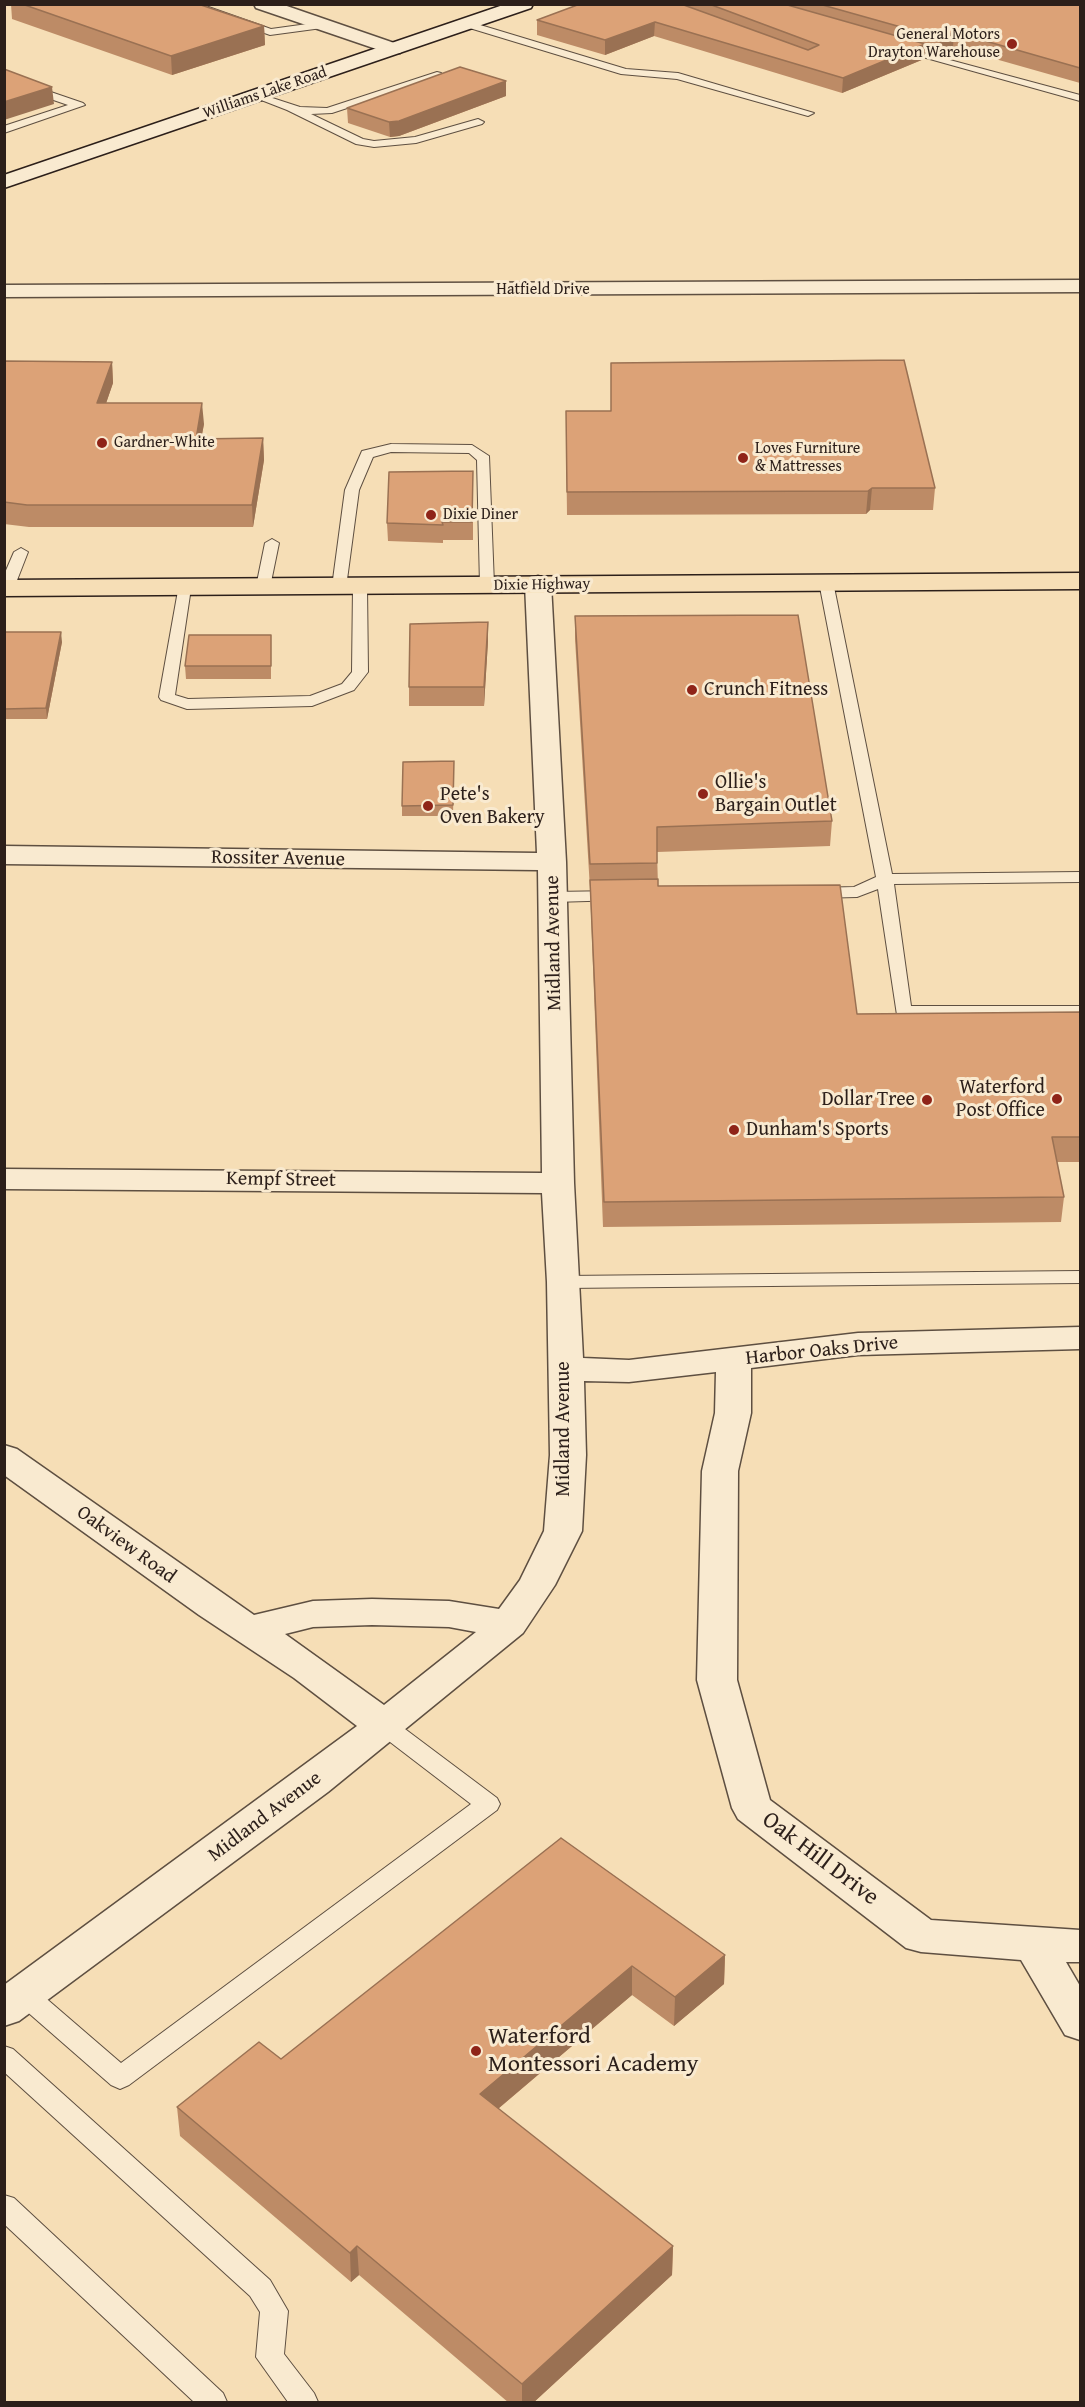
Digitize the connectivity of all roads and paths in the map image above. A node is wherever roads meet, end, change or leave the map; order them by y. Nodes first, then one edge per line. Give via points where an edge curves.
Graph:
1 (188, 4) edge
2 (262, 4) edge
3 (525, 4) edge
4 (467, 24) junction
5 (322, 25) junction
6 (890, 45) edge
7 (394, 49) junction
8 (437, 75) edge
9 (4, 79) edge
10 (257, 96) junction
11 (1080, 98) edge
12 (292, 109) junction
13 (808, 113) dead end
14 (478, 122) dead end
15 (4, 130) edge
16 (9, 178) edge
17 (1080, 286) edge
18 (4, 291) edge
19 (272, 543) dead end
20 (21, 552) dead end
21 (1080, 581) edge
22 (826, 582) junction
23 (538, 584) junction
24 (487, 585) junction
25 (263, 587) junction
26 (349, 587) junction
27 (6, 588) edge
28 (184, 588) junction
29 (4, 855) edge
30 (552, 862) junction
31 (1080, 877) edge
32 (885, 879) junction
33 (798, 893) edge
34 (635, 896) edge
35 (553, 897) junction
36 (1080, 1011) edge
37 (4, 1179) edge
38 (558, 1183) junction
39 (1080, 1276) edge
40 (564, 1282) junction
41 (1080, 1338) edge
42 (734, 1360) junction
43 (564, 1369) junction
44 (4, 1457) edge
45 (509, 1624) junction
46 (249, 1630) junction
47 (385, 1726) junction
48 (1034, 1946) junction
49 (1080, 1946) edge
50 (15, 2002) edge
51 (1080, 2023) edge
52 (4, 2056) edge
53 (4, 2206) edge
54 (213, 2403) edge
55 (304, 2403) edge

1 - 5 lane via 270,32
2 - 5 street
3 - 4 street, Williams Lake Road
4 - 7 street, Williams Lake Road
4 - 13 lane via 625,72 678,76
5 - 7 street
6 - 11 lane
7 - 10 street, Williams Lake Road
8 - 12 lane via 341,109
9 - 15 lane via 79,105
10 - 12 lane
10 - 16 street, Williams Lake Road
12 - 14 lane via 360,142 374,144 416,140
17 - 18 street, Hatfield Drive
19 - 25 lane
20 - 27 lane
21 - 22 main road, Dixie Highway
22 - 23 main road, Dixie Highway
22 - 32 lane
23 - 24 main road, Dixie Highway
23 - 30 street, Midland Avenue
24 - 26 main road, Dixie Highway
24 - 26 lane via 484,459 472,449 392,448 367,454 352,490
25 - 26 main road, Dixie Highway
25 - 28 main road, Dixie Highway
26 - 28 lane via 360,618 360,672 348,687 312,701 187,704 167,697
27 - 28 main road, Dixie Highway
29 - 30 street, Rossiter Avenue
30 - 35 street, Midland Avenue
31 - 32 lane
32 - 33 lane via 857,892
32 - 36 lane via 903,1011
34 - 35 lane
35 - 38 street, Midland Avenue
37 - 38 street, Kempf Street
38 - 40 street, Midland Avenue
39 - 40 lane
40 - 43 street, Midland Avenue
41 - 42 street, Harbor Oaks Drive via 858,1344
42 - 43 street, Harbor Oaks Drive via 629,1371
42 - 48 street, Oak Hill Drive via 733,1413 720,1472 717,1680 752,1808 921,1936
43 - 45 street, Midland Avenue via 568,1455 563,1531 536,1585
44 - 46 street, Oakview Road
45 - 46 street via 449,1614 372,1612 313,1614
45 - 47 street, Midland Avenue
46 - 47 street, Oakview Road
47 - 50 street, Midland Avenue
47 - 50 lane via 488,1804 120,2079
48 - 49 street, Oak Hill Drive
48 - 51 street
52 - 55 lane via 260,2288 274,2311 270,2356
53 - 54 lane

